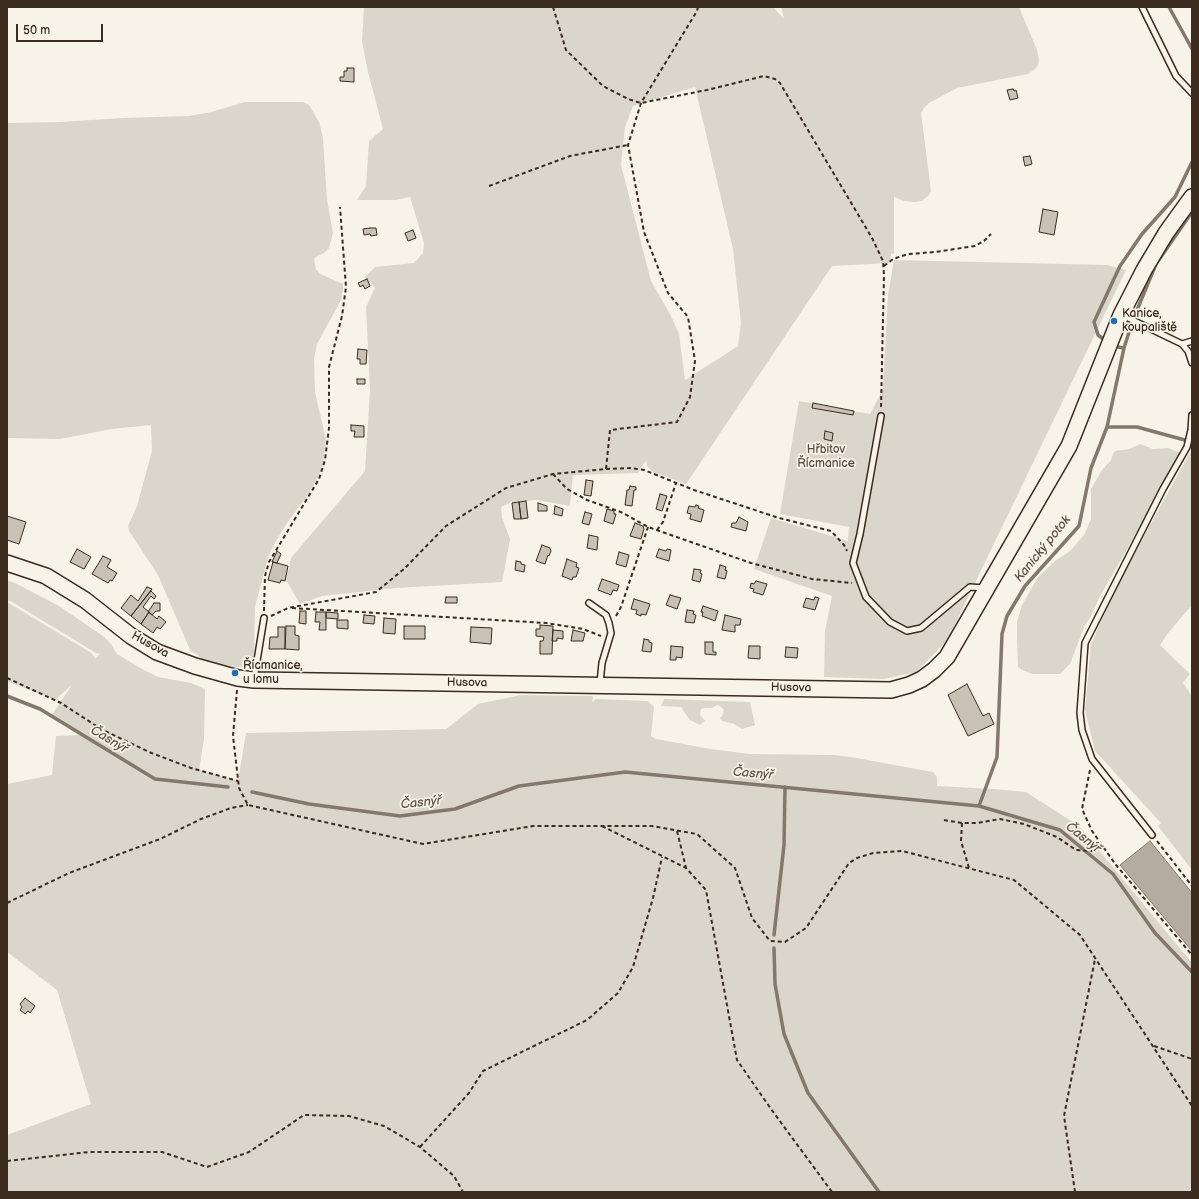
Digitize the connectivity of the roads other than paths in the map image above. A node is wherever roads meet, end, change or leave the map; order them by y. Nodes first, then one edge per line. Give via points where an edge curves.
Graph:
1 (1142, 7) edge
2 (1192, 93) edge
3 (1192, 197) edge
4 (1120, 315) junction
5 (1192, 341) edge
6 (1182, 344) junction
7 (1192, 363) edge
8 (1192, 415) edge
9 (881, 416) road end
10 (7, 563) edge
11 (987, 588) junction
12 (590, 602) dead end
13 (264, 618) road end
14 (254, 680) junction
15 (600, 685) junction
16 (1152, 835) road end

1 - 2 lane via 1176,76
3 - 4 main road, Husova via 1166,233
4 - 6 lane
4 - 11 main road, Husova via 1069,446
5 - 6 lane
6 - 7 lane via 1188,351
8 - 16 lane via 1187,447 1085,643 1080,713 1082,730 1092,759
9 - 11 lane via 853,563 866,597 890,622 906,631 921,628 970,587
10 - 14 main road, Husova via 46,576 85,600 131,636 157,652 195,666
11 - 15 main road, Husova via 947,657 922,679 892,690
12 - 15 lane via 606,615 611,633 602,664
13 - 14 lane
14 - 15 main road, Husova

